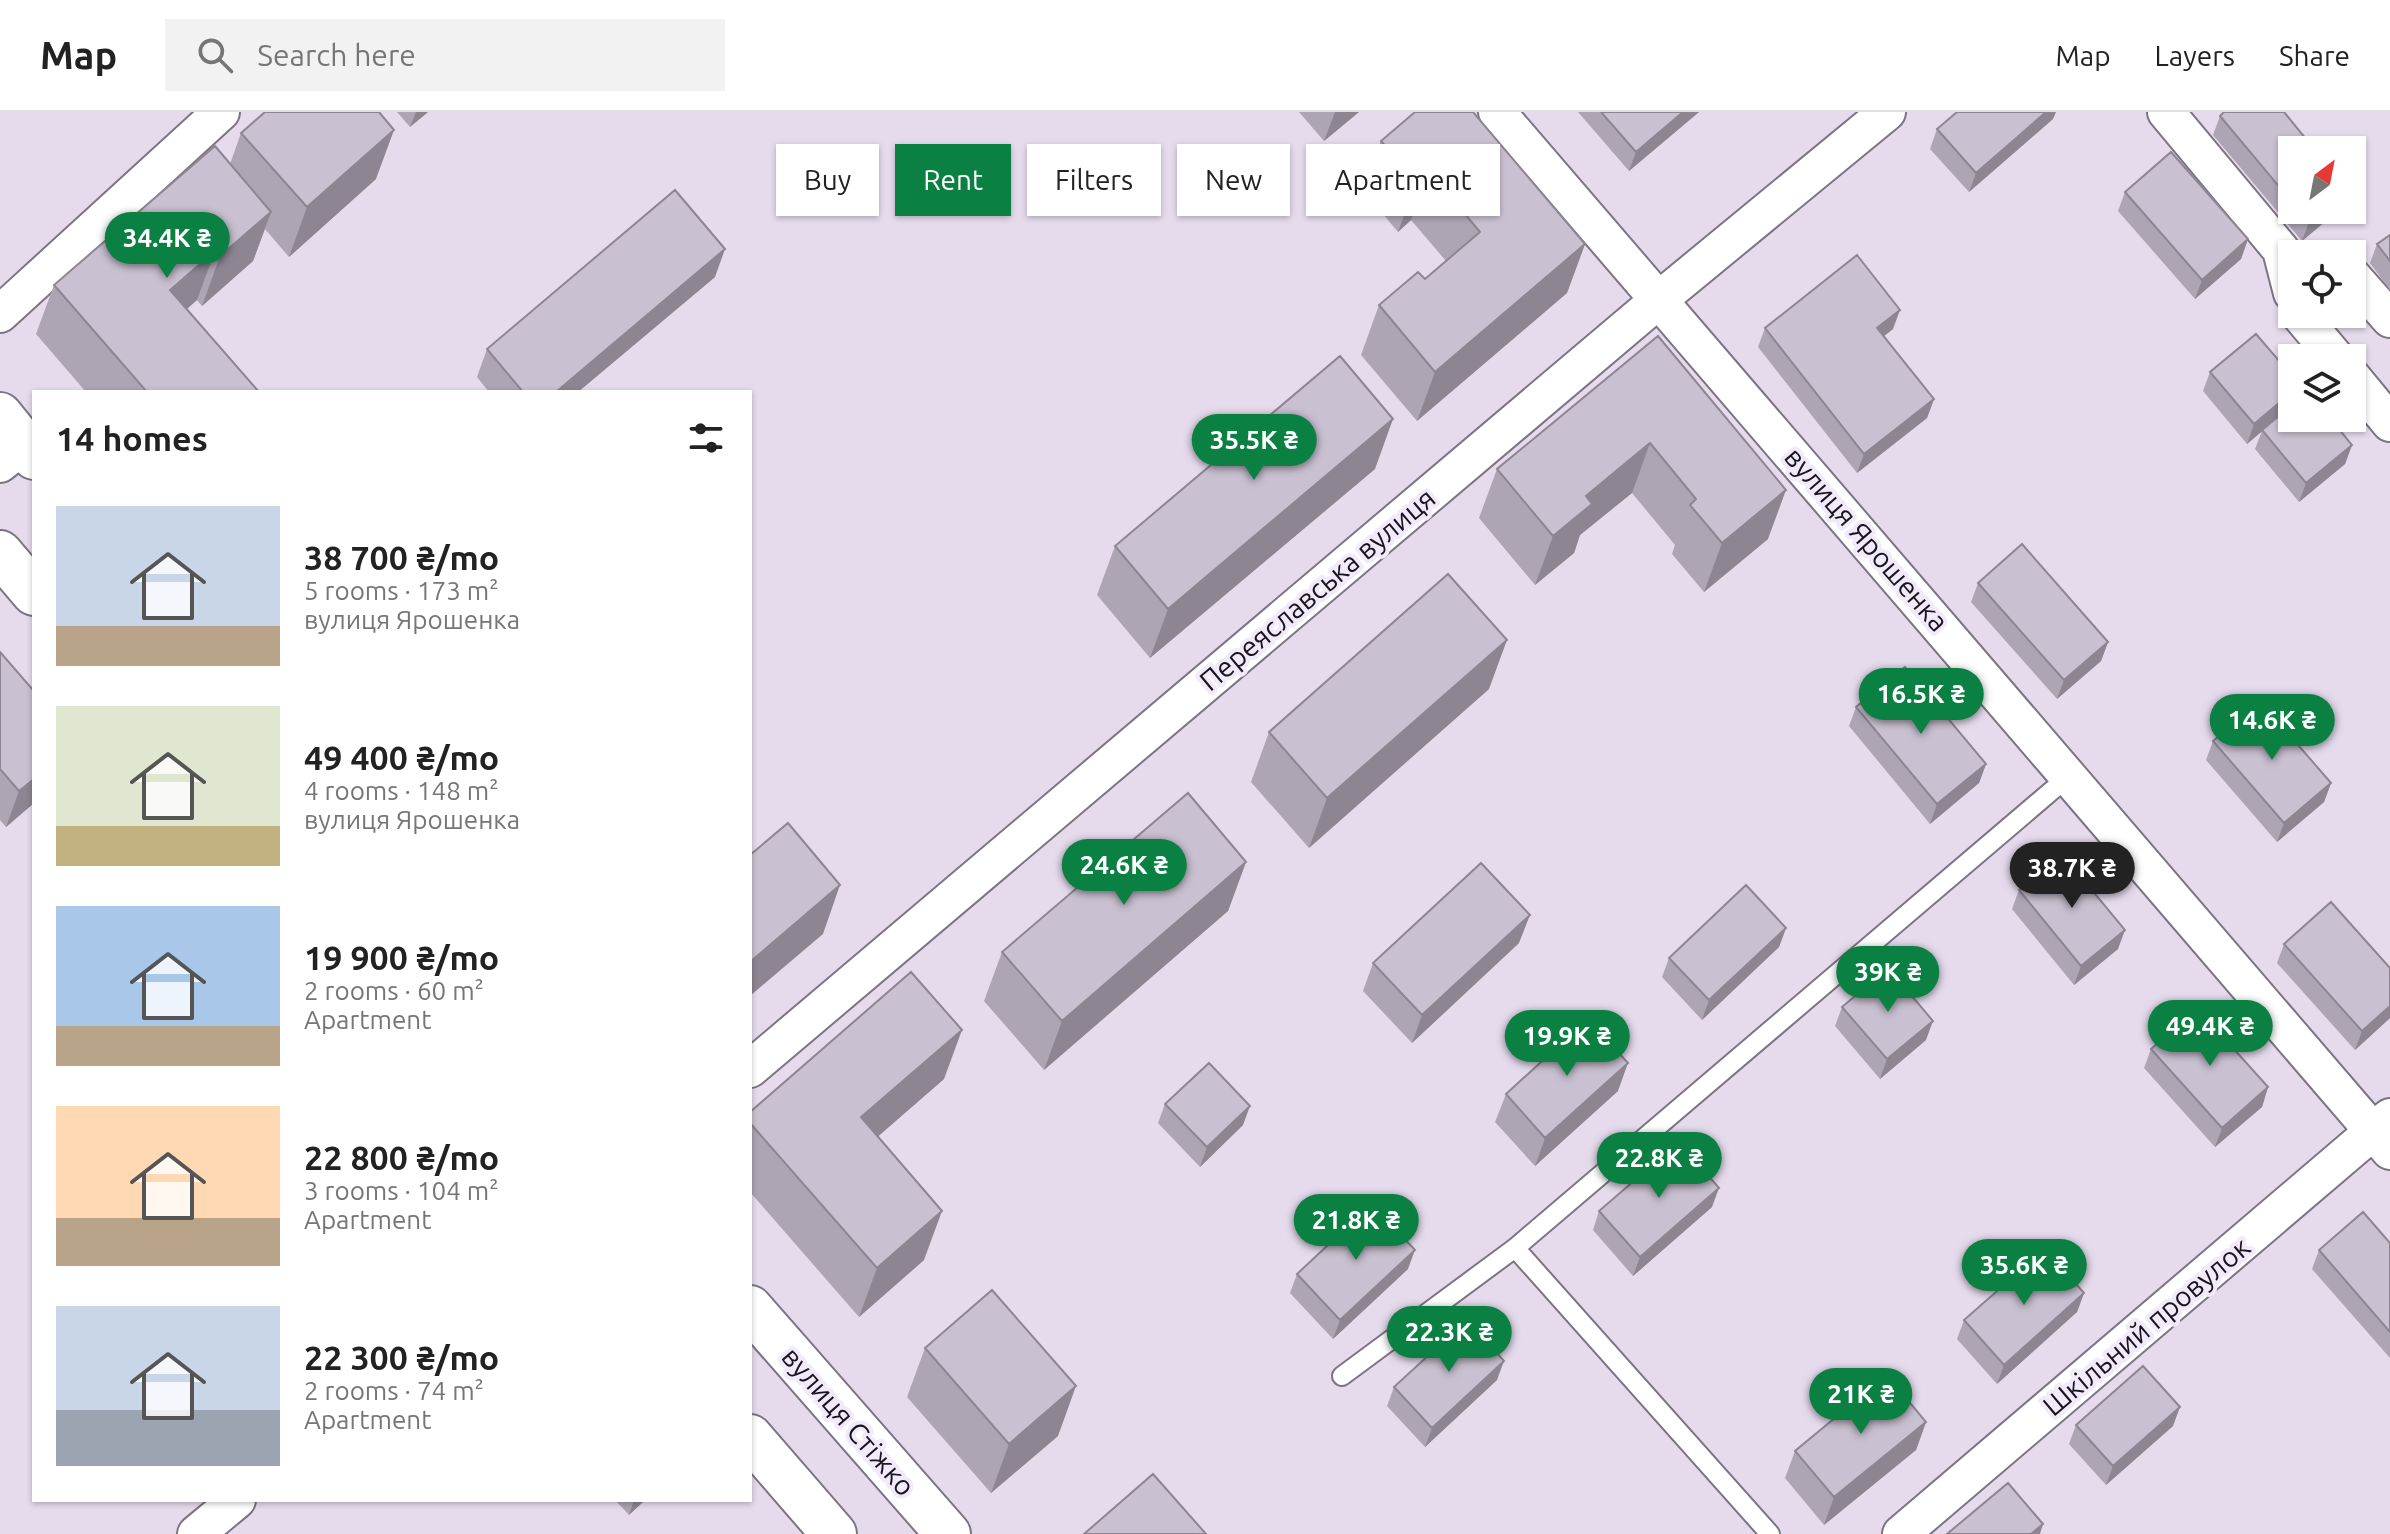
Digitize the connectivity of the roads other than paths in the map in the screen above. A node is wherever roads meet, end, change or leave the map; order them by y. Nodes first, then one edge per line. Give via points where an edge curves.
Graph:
1 (221, 112) edge
2 (1497, 112) edge
3 (1887, 112) edge
4 (2166, 112) edge
5 (2278, 243) edge
6 (2366, 292) edge
7 (1661, 298) junction
8 (0, 314) edge
9 (2390, 319) edge
10 (2311, 328) edge
11 (2324, 344) edge
12 (2366, 394) edge
13 (2390, 423) edge
14 (0, 553) edge
15 (32, 591) edge
16 (2069, 776) junction
17 (752, 1067) edge
18 (2385, 1133) edge
19 (1515, 1248) junction
20 (752, 1310) edge
21 (1342, 1376) dead end
22 (752, 1439) edge
23 (235, 1502) edge
24 (196, 1534) edge
25 (834, 1534) edge
26 (948, 1534) edge
27 (1770, 1534) edge
28 (1901, 1534) edge

1 - 8 street
2 - 7 street, вулиця Ярошенка
3 - 7 street, Переяславська вулиця
4 - 5 street
6 - 9 street
7 - 16 street, вулиця Ярошенка
7 - 17 street, Переяславська вулиця
10 - 11 street
12 - 13 street
14 - 15 street
16 - 18 street, вулиця Ярошенка
16 - 19 lane
18 - 28 street, Шкільний провулок
19 - 21 lane
19 - 27 lane
20 - 26 street, вулиця Стіжко
22 - 25 street
23 - 24 street

